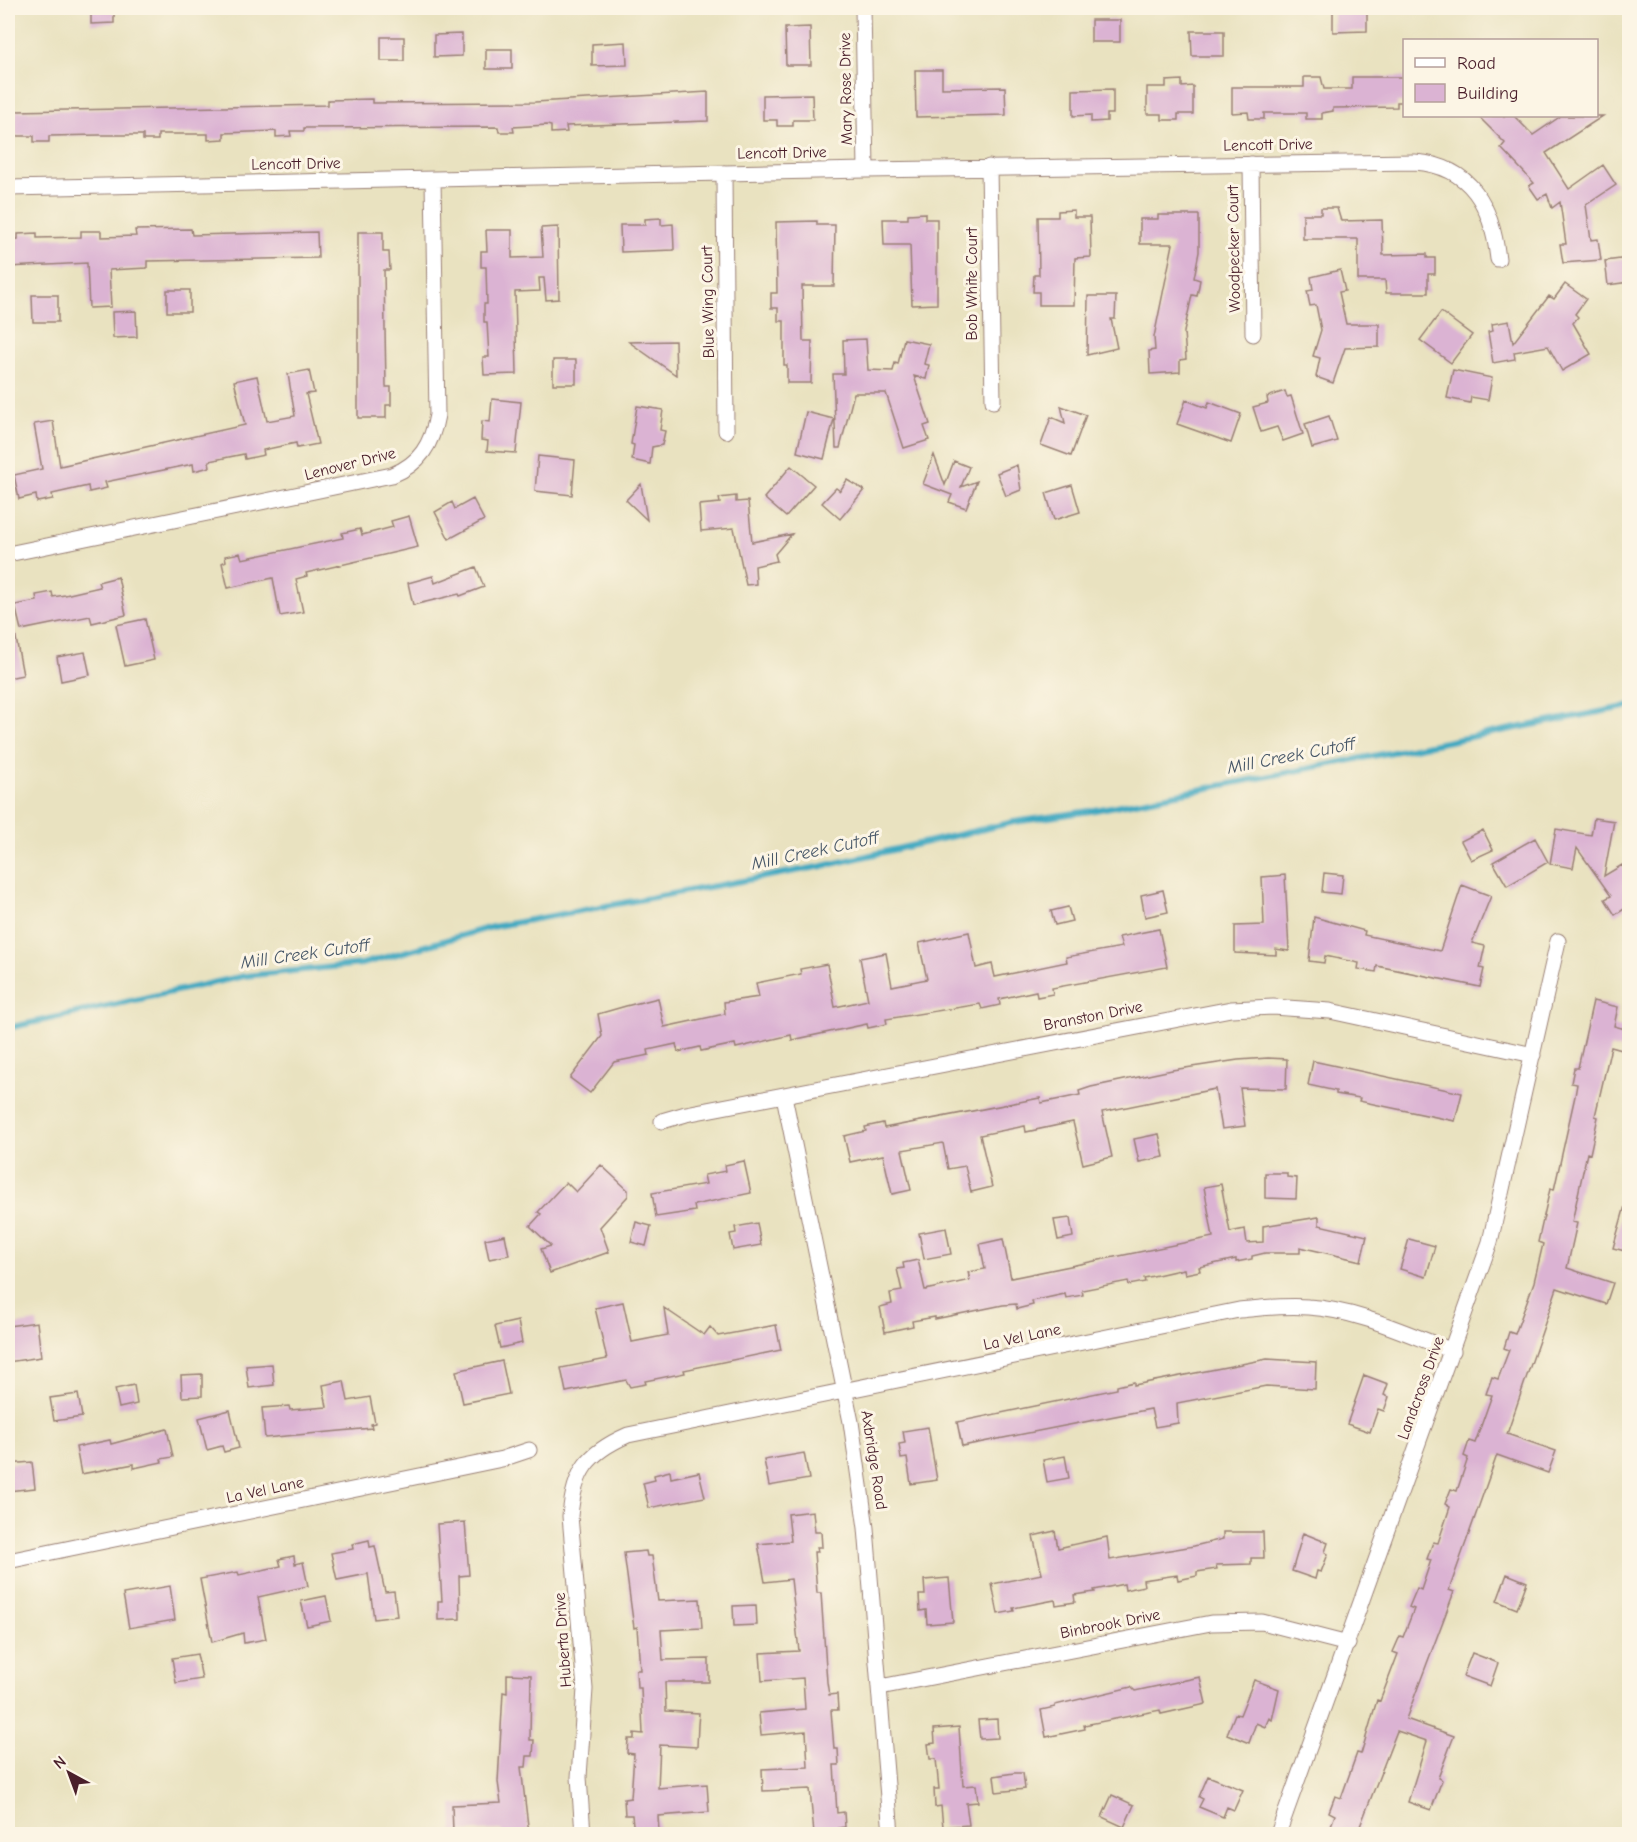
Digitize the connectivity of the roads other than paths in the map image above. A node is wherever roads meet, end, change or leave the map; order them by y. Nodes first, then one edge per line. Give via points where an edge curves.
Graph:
1 (863, 8) edge
2 (1251, 164) junction
3 (989, 167) junction
4 (866, 170) junction
5 (724, 173) junction
6 (433, 180) junction
7 (8, 188) edge
8 (1498, 259) dead end
9 (1252, 334) dead end
10 (993, 401) dead end
11 (726, 431) dead end
12 (8, 554) edge
13 (1558, 941) dead end
14 (1533, 1055) junction
15 (784, 1096) junction
16 (662, 1121) dead end
17 (1454, 1351) junction
18 (844, 1391) junction
19 (529, 1450) dead end
20 (598, 1452) joint
21 (8, 1561) edge
22 (1348, 1644) junction
23 (880, 1687) junction
24 (583, 1834) edge
25 (891, 1834) edge
26 (1278, 1834) edge

1 - 4 street, Mary Rose Drive
2 - 3 street, Lencott Drive
2 - 8 street, Lencott Drive via 1415,162 1446,167 1475,191 1497,241
2 - 9 street, Woodpecker Court
3 - 4 street, Lencott Drive
3 - 10 street, Bob White Court
4 - 5 street, Lencott Drive
5 - 6 street, Lencott Drive
5 - 11 street, Blue Wing Court
6 - 7 street, Lencott Drive
6 - 12 street, Lenover Drive via 437,415 428,447 418,460 392,475
13 - 14 street, Landcross Drive
14 - 15 street, Branston Drive via 1330,1011 1273,1007 1154,1022
14 - 17 street, Landcross Drive via 1490,1242
15 - 16 street, Branston Drive
15 - 18 street, Axbridge Road
17 - 18 street, La Vel Lane via 1366,1319 1330,1310 1283,1306 1239,1310
17 - 22 street, Landcross Drive
18 - 20 street, La Vel Lane via 628,1435
18 - 23 street, Axbridge Road via 866,1528
19 - 21 street, La Vel Lane via 502,1459
20 - 24 street, Huberta Drive via 579,1473 570,1516 585,1678 579,1777
22 - 23 street, Binbrook Drive via 1262,1622 1211,1623
22 - 26 street, Landcross Drive
23 - 25 street, Axbridge Road

